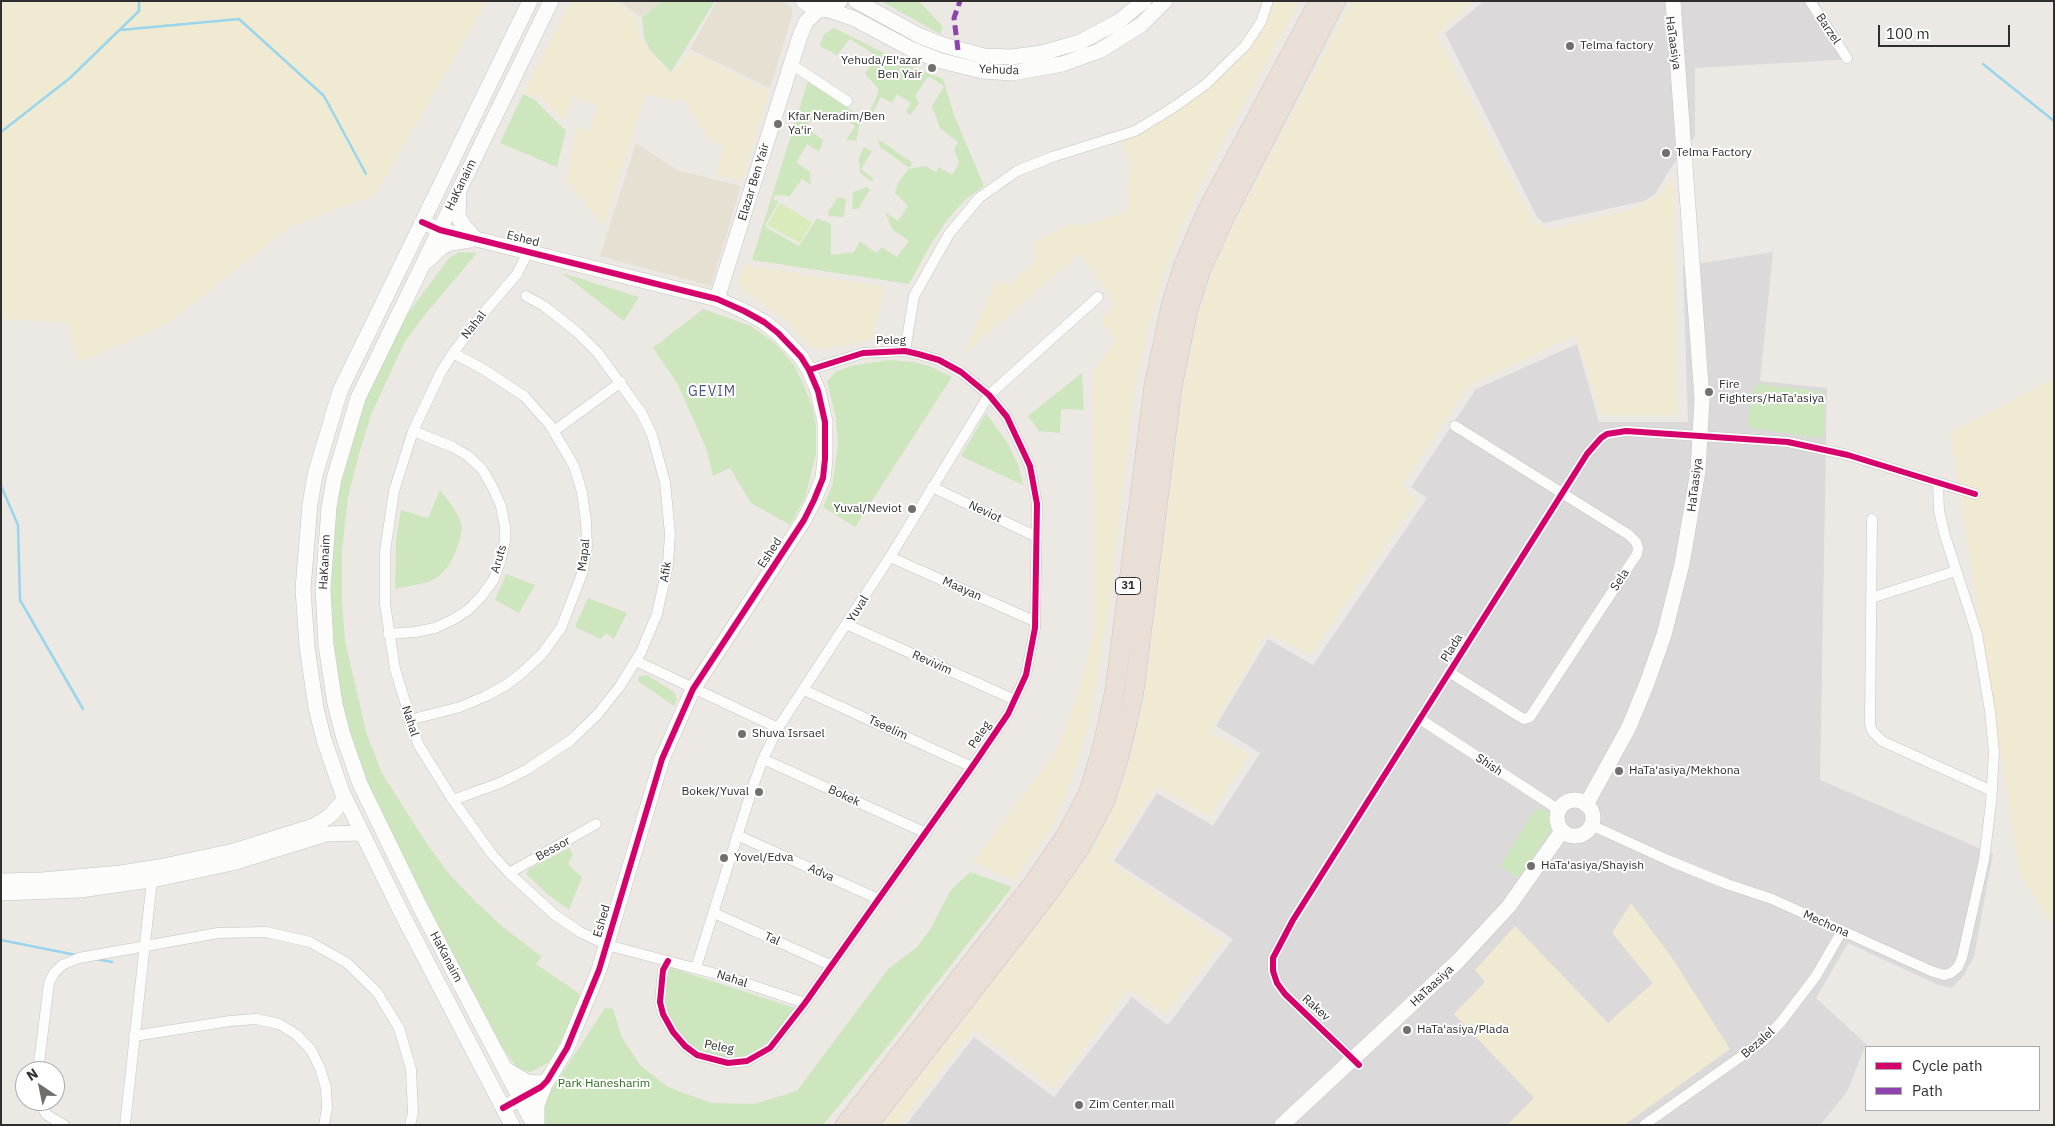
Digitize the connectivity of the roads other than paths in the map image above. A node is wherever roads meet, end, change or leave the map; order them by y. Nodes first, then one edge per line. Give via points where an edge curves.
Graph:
1 (530, 1) edge
2 (551, 1) edge
3 (803, 1) edge
4 (840, 1) edge
5 (856, 1) edge
6 (1144, 1) edge
7 (1165, 1) edge
8 (1268, 1) edge
9 (1319, 1) edge
10 (1336, 1) edge
11 (1667, 1) edge
12 (1673, 1) edge
13 (1810, 1) edge
14 (822, 9) junction
15 (800, 36) junction
16 (1847, 58) dead end
17 (791, 64) junction
18 (1679, 85) junction
19 (847, 102) dead end
20 (459, 190) junction
21 (422, 222) junction
22 (440, 230) junction
23 (477, 239) junction
24 (528, 252) junction
25 (422, 267) junction
26 (526, 296) dead end
27 (1098, 297) dead end
28 (717, 299) junction
29 (906, 351) junction
30 (453, 353) junction
31 (809, 370) junction
32 (621, 382) junction
33 (990, 395) junction
34 (1455, 426) dead end
35 (413, 431) junction
36 (554, 431) junction
37 (1700, 435) junction
38 (1938, 483) junction
39 (932, 487) junction
40 (1562, 493) junction
41 (1976, 494) dead end
42 (1872, 519) dead end
43 (1038, 537) junction
44 (890, 558) junction
45 (1956, 571) junction
46 (1871, 598) junction
47 (1034, 621) junction
48 (848, 625) junction
49 (388, 634) junction
50 (636, 661) junction
51 (1450, 672) junction
52 (693, 689) junction
53 (804, 690) junction
54 (1016, 700) junction
55 (1420, 719) junction
56 (409, 720) junction
57 (778, 728) junction
58 (763, 759) junction
59 (972, 767) junction
60 (1992, 791) junction
61 (345, 798) junction
62 (453, 800) junction
63 (1586, 805) junction
64 (1559, 810) junction
65 (596, 824) dead end
66 (1591, 825) junction
67 (360, 832) junction
68 (1566, 833) junction
69 (926, 834) junction
70 (737, 836) junction
71 (509, 873) junction
72 (152, 880) junction
73 (1, 881) edge
74 (1, 893) edge
75 (878, 899) junction
76 (714, 913) junction
77 (1842, 932) junction
78 (607, 946) junction
79 (144, 947) junction
80 (1273, 958) joint
81 (668, 960) junction
82 (830, 965) junction
83 (696, 968) junction
84 (804, 1003) junction
85 (134, 1036) junction
86 (39, 1061) edge
87 (1356, 1062) junction
88 (504, 1068) junction
89 (547, 1081) junction
90 (520, 1099) junction
91 (503, 1108) junction
92 (44, 1111) edge
93 (64, 1125) edge
94 (125, 1125) edge
95 (324, 1125) edge
96 (410, 1125) edge
97 (512, 1125) edge
98 (535, 1125) edge
99 (845, 1125) edge
100 (868, 1125) edge
101 (1282, 1125) edge
102 (1294, 1125) edge
103 (1644, 1125) edge

1 - 21 street, HaKanaim
2 - 20 street, HaKanaim
3 - 14 street, Yehuda via 813,8
3 - 15 street, Elazar Ben Yair
4 - 14 street
5 - 6 street, Yehuda via 943,45 977,54 1011,57 1050,51 1086,40 1118,22
7 - 14 street, Yehuda via 1141,26 1099,51 1062,64 1012,72 982,71 938,60 855,19
8 - 29 street via 1261,22 1245,46 1174,108 1135,131 1017,171 979,198 949,234 914,296
9 - 99 highway, 31 via 1207,211 1184,264 1171,305 1154,386 1116,689 1088,794 1066,836 1033,884
10 - 100 highway, 31 via 1224,219 1201,270 1188,310 1172,388 1134,692 1105,801 1081,846 1048,895
11 - 18 street, HaTaasiya
12 - 18 street, HaTaasiya
13 - 16 street, Barzel
14 - 15 street, Elazar Ben Yair via 806,22
15 - 17 street, Elazar Ben Yair
17 - 19 street
17 - 28 street, Elazar Ben Yair
18 - 37 street, HaTaasiya via 1702,399
20 - 22 street, HaKanaim
20 - 23 street via 460,220
21 - 22 street, Eshed
21 - 61 street, HaKanaim via 340,391 323,445 310,504 304,589 307,647 324,740
22 - 23 street, Eshed
22 - 25 street, HaKanaim
23 - 24 street, Eshed
23 - 25 street via 451,242
24 - 28 street, Eshed
24 - 30 street, Nahal via 517,274
25 - 88 street, HaKanaim via 358,398 342,450 330,507 324,564 326,645 335,704 360,784
26 - 32 street, Afik via 577,332
27 - 33 street, Yuval
28 - 31 street, Eshed via 764,322 791,346
29 - 31 street, Peleg via 863,353
29 - 33 street, Peleg via 961,372
30 - 35 street, Nahal via 426,400
30 - 36 street, Mapal via 524,396
31 - 52 street, Eshed via 825,422 825,458 820,484 804,520
32 - 36 street
32 - 50 street, Afik via 641,412 654,443 665,482 670,534 663,593
33 - 39 street, Yuval
33 - 43 street, Peleg via 1007,417 1030,466 1037,504
34 - 40 street, Sela
35 - 49 street, Nahal via 394,491 388,524 384,575
35 - 49 street, Aruts via 453,447 482,470 501,506 505,541 494,579 468,610 435,628
36 - 56 street, Mapal via 574,466 582,492 587,547 583,571 561,628 542,654 506,685 460,707
37 - 38 street, Plada via 1769,439 1820,448
37 - 40 street, Plada via 1626,431 1607,434 1592,447
37 - 63 street, HaTaasiya via 1698,471 1685,547 1664,635 1629,727
38 - 41 street, Plada
38 - 45 street via 1939,511
39 - 43 street, Neviot
39 - 44 street, Yuval
40 - 51 street, Plada
40 - 51 street, Sela via 1629,535 1636,542 1637,554 1530,717 1524,719
42 - 46 street
43 - 47 street, Peleg
44 - 47 street, Maayan
44 - 48 street, Yuval
45 - 46 street
45 - 60 street via 1977,634 1984,670 1994,752
46 - 60 street via 1872,731 1882,741
47 - 54 street, Peleg via 1026,675
48 - 53 street, Yuval
48 - 54 street, Revivim
49 - 56 street, Nahal
50 - 52 street
50 - 62 street, Afik via 597,715 571,740 526,770
51 - 55 street, Plada
52 - 57 street
52 - 78 street, Eshed via 662,759
53 - 57 street, Yuval
53 - 59 street, Tseelim
54 - 59 street, Peleg
55 - 64 street, Shish
55 - 80 street, Plada via 1290,925
56 - 62 street, Nahal via 418,744
57 - 58 street, Yuval
58 - 69 street, Bokek
58 - 70 street, Yuval
59 - 69 street, Peleg
60 - 77 street, Mechona via 1984,860 1958,967 1944,975
61 - 67 street, HaKanaim
61 - 73 street via 331,815 314,826 216,855 121,873
62 - 71 street, Nahal
63 - 64 street via 1574,800
63 - 66 street via 1592,812
64 - 68 street via 1557,821
65 - 71 street, Bessor
66 - 68 street via 1583,834
66 - 77 street, Mechona via 1670,861 1758,893
67 - 72 street via 326,834 232,863
67 - 91 street, HaKanaim
68 - 87 street, HaTaasiya via 1515,911 1489,941
69 - 75 street, Peleg
70 - 75 street, Adva
70 - 76 street, Yuval
71 - 78 street, Nahal via 555,915
72 - 74 street via 80,890
72 - 79 street
75 - 82 street, Peleg
76 - 82 street, Tal
76 - 83 street, Yuval
77 - 103 street, Bezalel via 1816,976 1763,1041
78 - 81 street, Nahal
78 - 89 street, Eshed via 567,1048
79 - 85 street
79 - 86 street via 73,960 54,972 48,990
79 - 96 street via 218,934 266,932 310,942 347,963 377,992 398,1028 411,1069 413,1113
80 - 87 street, Rakev via 1273,971 1285,994
81 - 83 street, Nahal
81 - 84 street, Peleg via 662,970 660,988 663,1014 684,1046 711,1060 728,1063 758,1056 774,1043
82 - 84 street, Peleg
83 - 84 street, Nahal
85 - 94 street
85 - 95 street via 230,1021 256,1019 279,1024 297,1035 320,1068 326,1088
87 - 101 street, HaTaasiya
87 - 102 street, HaTaasiya
88 - 89 street via 527,1082
88 - 90 street, HaKanaim
89 - 90 street, Eshed
89 - 98 street via 537,1105
90 - 91 street, Eshed
90 - 98 street, HaKanaim
91 - 97 street, HaKanaim
92 - 93 street

